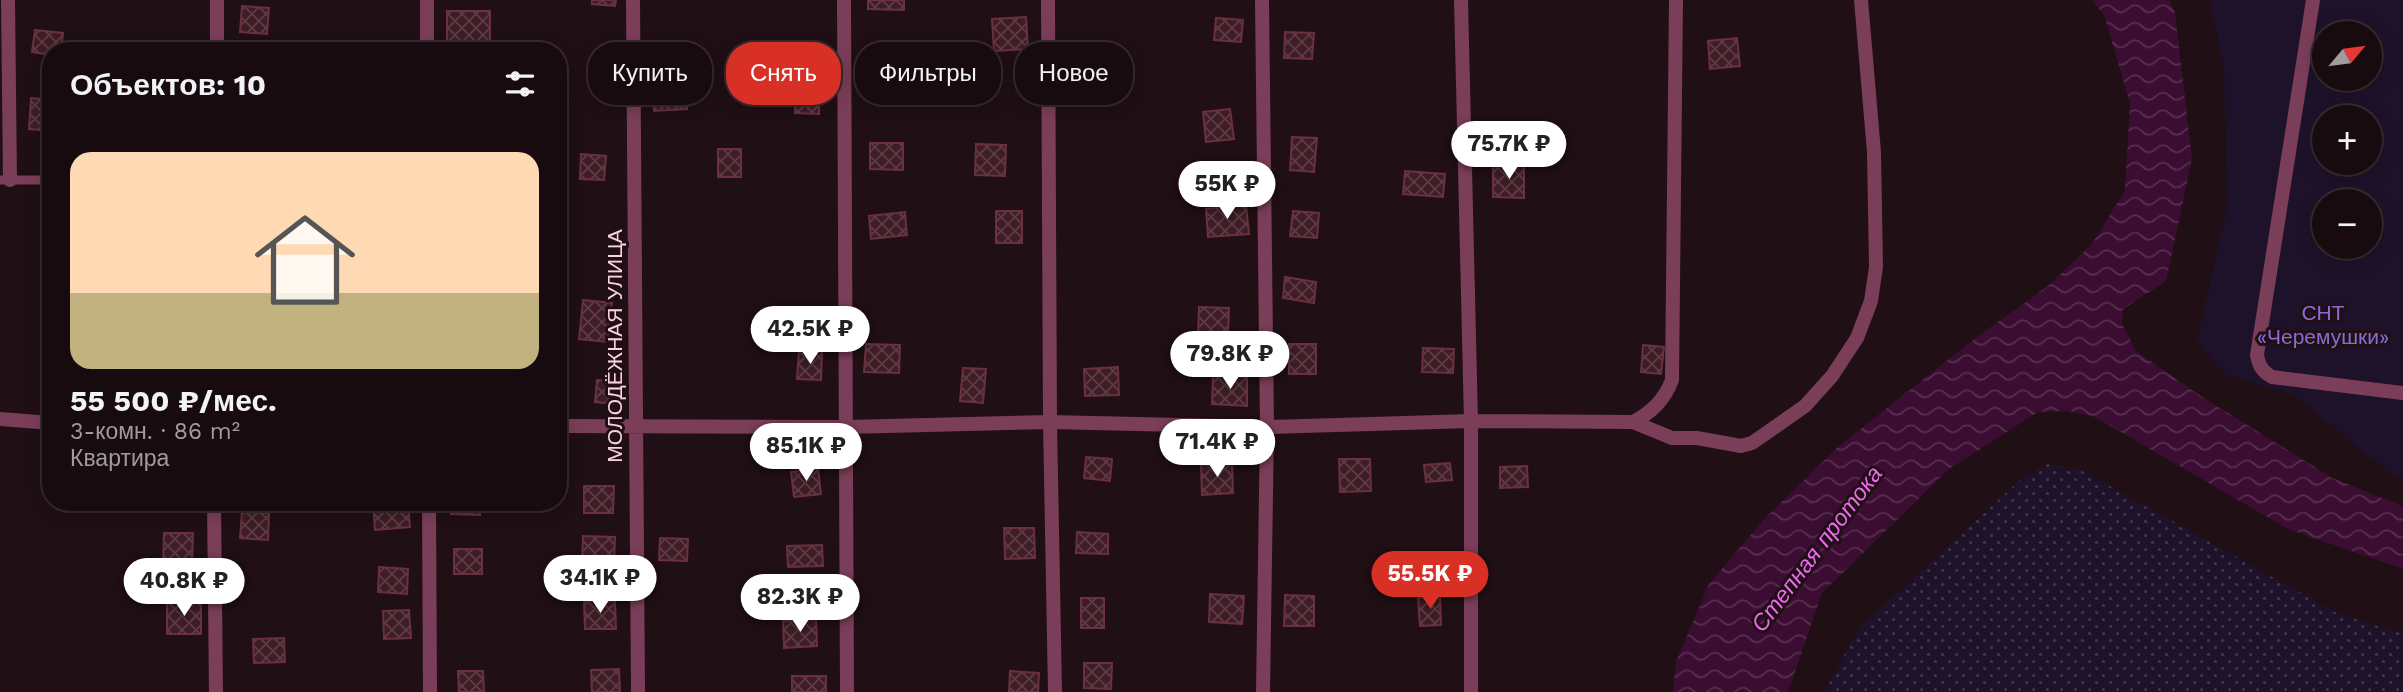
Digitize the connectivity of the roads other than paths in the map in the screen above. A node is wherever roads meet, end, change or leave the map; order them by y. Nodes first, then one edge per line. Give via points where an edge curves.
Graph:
1 (8, 0) edge
2 (217, 0) edge
3 (427, 0) edge
4 (633, 0) edge
5 (844, 0) edge
6 (1048, 0) edge
7 (1262, 0) edge
8 (1461, 0) edge
9 (1675, 0) edge
10 (1861, 0) edge
11 (2313, 0) edge
12 (217, 42) edge
13 (427, 42) edge
14 (5, 180) edge
15 (42, 180) edge
16 (2402, 389) edge
17 (0, 419) edge
18 (1471, 421) junction
19 (1050, 422) junction
20 (1633, 422) junction
21 (42, 423) edge
22 (635, 425) junction
23 (567, 426) edge
24 (847, 427) junction
25 (1267, 427) junction
26 (214, 511) edge
27 (429, 511) edge
28 (216, 692) edge
29 (430, 692) edge
30 (638, 692) edge
31 (847, 692) edge
32 (1055, 692) edge
33 (1263, 692) edge
34 (1471, 692) edge

1 - 14 street
2 - 12 street
3 - 13 street
4 - 22 street, МОЛОДЁЖНАЯ УЛИЦА
5 - 24 street
6 - 19 street
7 - 25 street
8 - 18 street
9 - 20 street via 1672,380 1658,403
10 - 20 street via 1874,152 1876,267 1871,301 1857,338 1805,406 1752,443 1741,446 1672,438
11 - 16 street via 2258,362 2272,377
14 - 15 lane
17 - 21 street
18 - 20 street
18 - 25 street
18 - 34 street
19 - 24 street
19 - 25 street
19 - 32 street
22 - 23 street
22 - 24 street
22 - 30 street, МОЛОДЁЖНАЯ УЛИЦА
24 - 31 street
25 - 33 street
26 - 28 street
27 - 29 street

